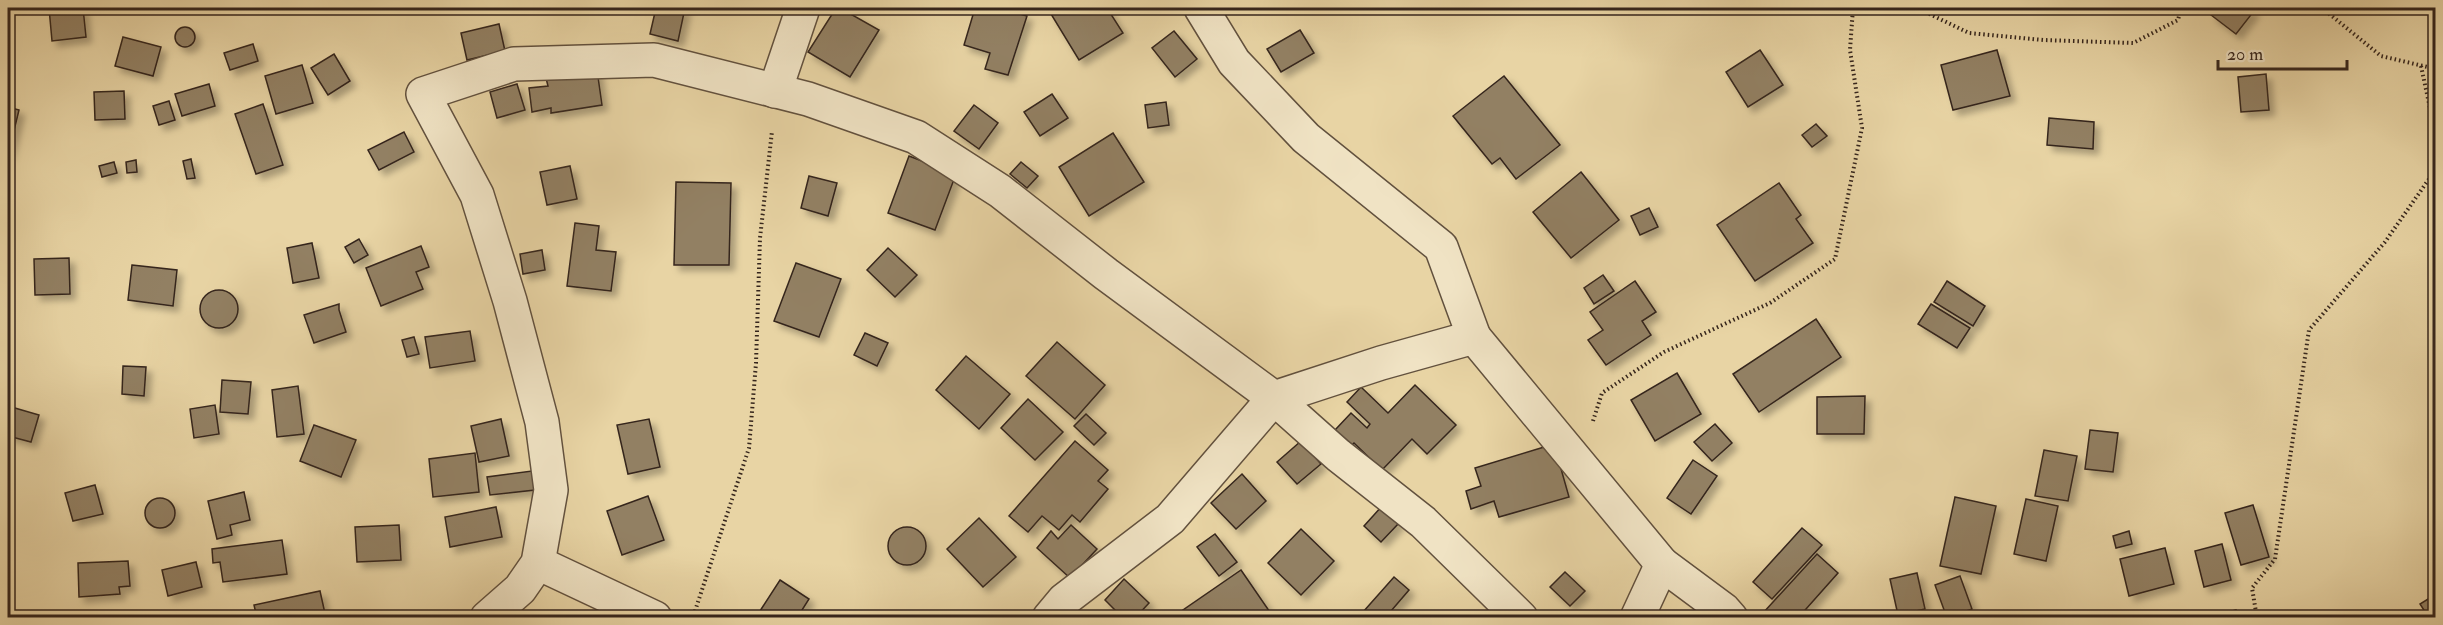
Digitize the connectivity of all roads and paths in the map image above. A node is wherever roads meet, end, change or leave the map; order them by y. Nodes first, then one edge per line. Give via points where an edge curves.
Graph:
1 (803, 8) edge
2 (1201, 8) edge
3 (1853, 8) edge
4 (1917, 8) edge
5 (2181, 8) edge
6 (2322, 8) edge
7 (2421, 66) junction
8 (2436, 69) edge
9 (775, 91) junction
10 (2436, 136) edge
11 (2436, 170) edge
12 (1474, 337) junction
13 (1274, 398) junction
14 (1579, 466) junction
15 (538, 563) junction
16 (1662, 564) junction
17 (487, 618) edge
18 (654, 618) edge
19 (692, 618) edge
20 (1049, 618) edge
21 (1521, 618) edge
22 (1637, 618) edge
23 (1731, 618) edge
24 (2257, 618) edge

1 - 9 street
2 - 12 street via 1234,62 1306,138 1441,247
3 - 14 path via 1850,50 1862,128 1835,259 1770,303 1664,352 1602,393
4 - 5 path via 1969,33 2133,43 2178,20
6 - 7 path via 2381,56
7 - 8 path
7 - 10 path
9 - 13 street via 916,137 999,191
9 - 15 street via 654,60 514,64 423,94 477,195 542,422 550,490
9 - 19 path via 760,238 749,448
11 - 24 path via 2385,242 2309,330 2275,559 2252,588
12 - 13 street
12 - 14 street
13 - 20 street via 1170,519 1064,600
13 - 21 street via 1423,522
14 - 16 street
15 - 17 street via 520,589
15 - 18 street
16 - 22 street
16 - 23 street

